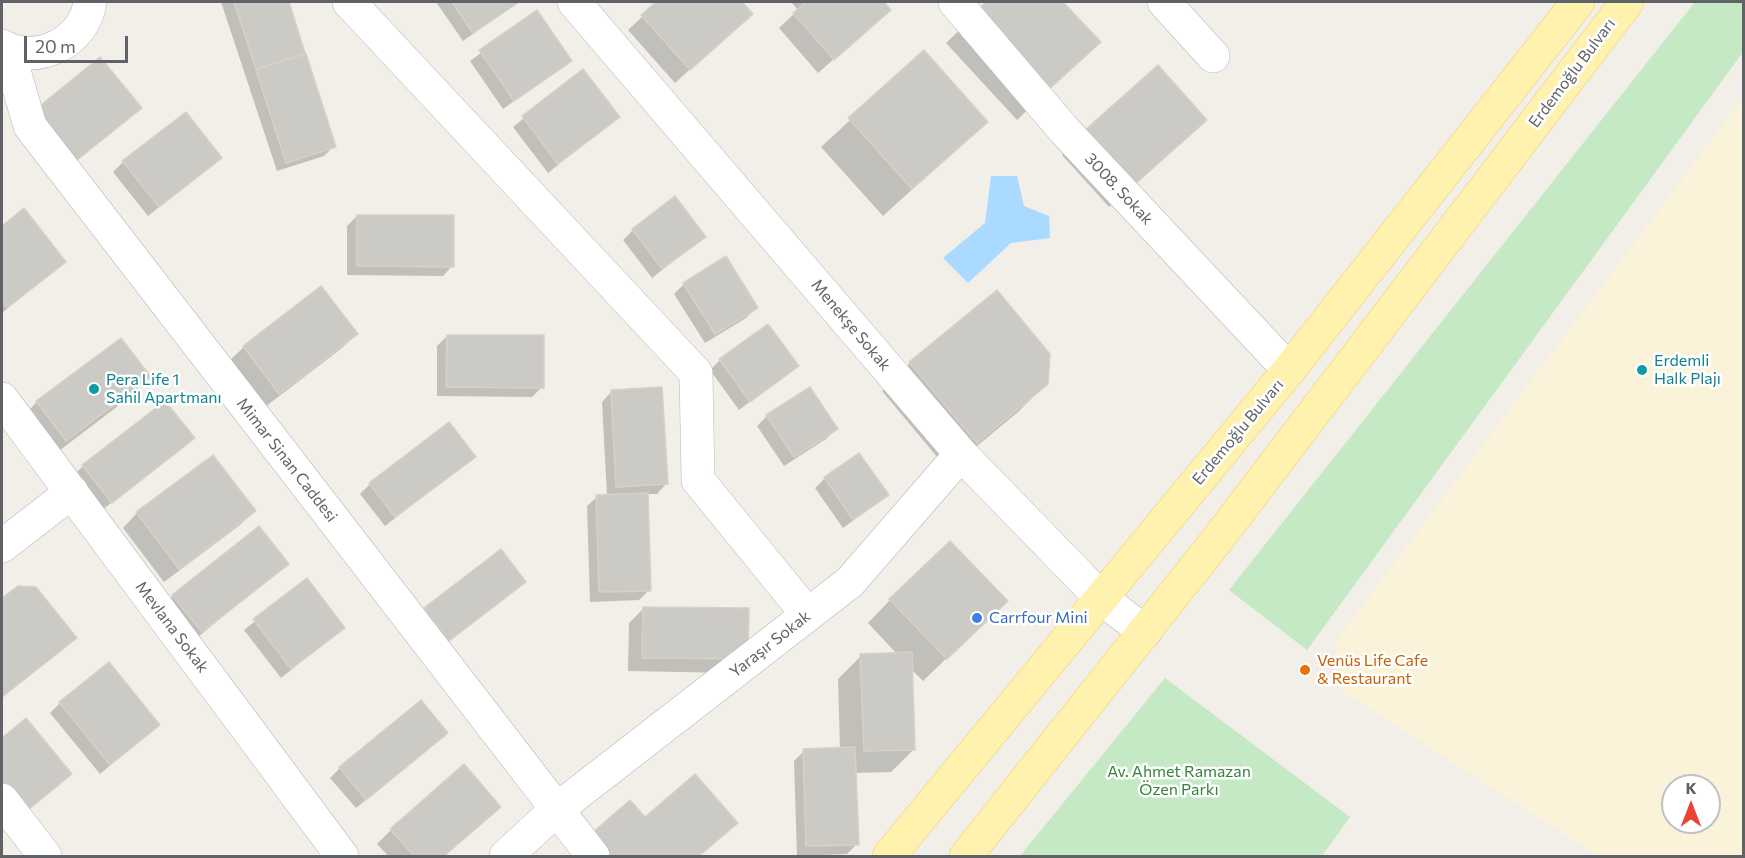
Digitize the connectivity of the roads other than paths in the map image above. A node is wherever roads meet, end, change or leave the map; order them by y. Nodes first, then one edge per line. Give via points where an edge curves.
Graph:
1 (349, 2) edge
2 (574, 2) edge
3 (955, 2) edge
4 (1164, 2) edge
5 (1578, 2) edge
6 (1627, 2) edge
7 (91, 3) edge
8 (5, 48) edge
9 (1213, 56) dead end
10 (1289, 370) junction
11 (2, 399) edge
12 (961, 454) junction
13 (72, 492) junction
14 (2, 546) edge
15 (1101, 598) junction
16 (808, 615) junction
17 (1144, 632) junction
18 (2, 800) edge
19 (556, 810) junction
20 (45, 856) edge
21 (342, 856) edge
22 (506, 856) edge
23 (593, 856) edge
24 (890, 856) edge
25 (966, 856) edge

1 - 16 street via 696,373 698,480
2 - 12 street, Menekşe Sokak
3 - 10 street, 3008. Sokak via 1065,130
4 - 9 street
5 - 10 main road, Erdemoğlu Bulvarı
6 - 17 main road, Erdemoğlu Bulvarı
7 - 8 street via 82,25 68,41 28,54
8 - 19 street, Mimar Sinan Caddesi via 30,126
10 - 15 main road, Erdemoğlu Bulvarı
11 - 13 street, Mevlana Sokak
12 - 15 street, Menekşe Sokak
12 - 16 street, Yaraşır Sokak via 850,582
13 - 14 street
13 - 21 street, Mevlana Sokak
15 - 17 street, Menekşe Sokak
15 - 24 main road, Erdemoğlu Bulvarı
16 - 19 street, Yaraşır Sokak
17 - 25 main road, Erdemoğlu Bulvarı
18 - 20 street
19 - 22 street, Yaraşır Sokak
19 - 23 street, Mimar Sinan Caddesi

